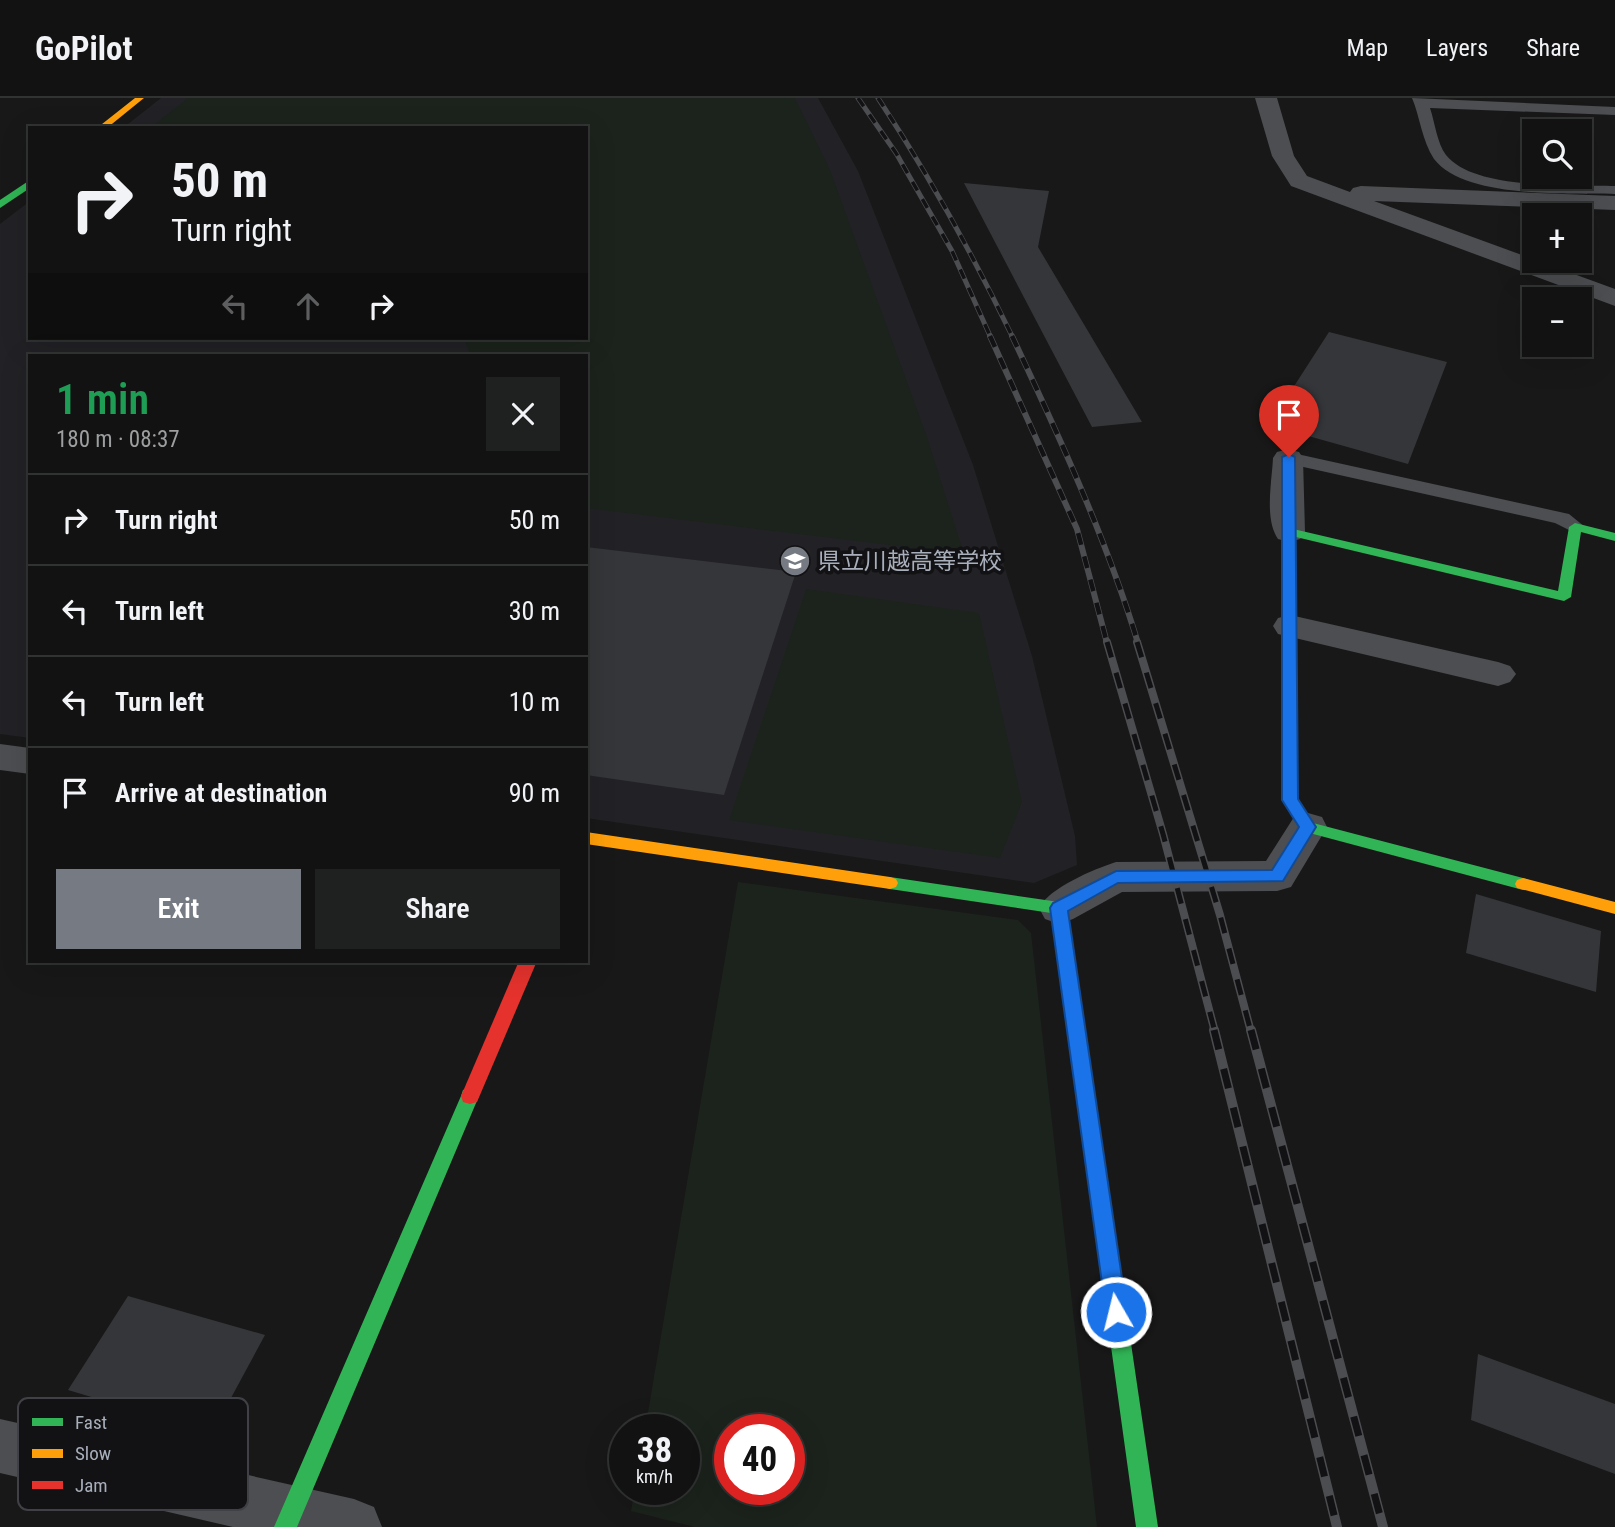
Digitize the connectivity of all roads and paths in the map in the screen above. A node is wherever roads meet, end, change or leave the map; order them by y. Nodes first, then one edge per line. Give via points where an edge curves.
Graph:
1 (140, 98) edge
2 (1266, 98) edge
3 (1421, 101) edge
4 (1615, 111) edge
5 (104, 126) edge
6 (28, 184) edge
7 (1615, 190) edge
8 (1324, 191) junction
9 (1615, 203) edge
10 (0, 205) edge
11 (1615, 298) edge
12 (1289, 457) joint
13 (1575, 527) junction
14 (1289, 532) junction
15 (1615, 537) edge
16 (1290, 626) junction
17 (1498, 674) dead end
18 (0, 757) edge
19 (28, 761) edge
20 (1308, 827) junction
21 (588, 838) edge
22 (1059, 908) junction
23 (1615, 908) edge
24 (527, 963) edge
25 (0, 1446) edge
26 (18, 1451) edge
27 (248, 1510) edge
28 (288, 1520) edge
29 (354, 1527) edge
30 (1147, 1527) edge

1 - 5 street
2 - 8 street via 1283,156 1294,175
3 - 4 lane
3 - 7 lane via 1441,158 1464,173 1517,186
6 - 10 street
8 - 9 street
8 - 11 street
12 - 13 lane via 1562,518
12 - 14 street
13 - 14 street via 1564,597
13 - 15 street
14 - 16 street
16 - 17 street
16 - 20 street via 1290,800
18 - 19 street
20 - 22 street via 1277,876 1116,877
20 - 23 street
21 - 22 street
22 - 30 street
24 - 28 street
25 - 26 street
27 - 28 street
28 - 29 street

